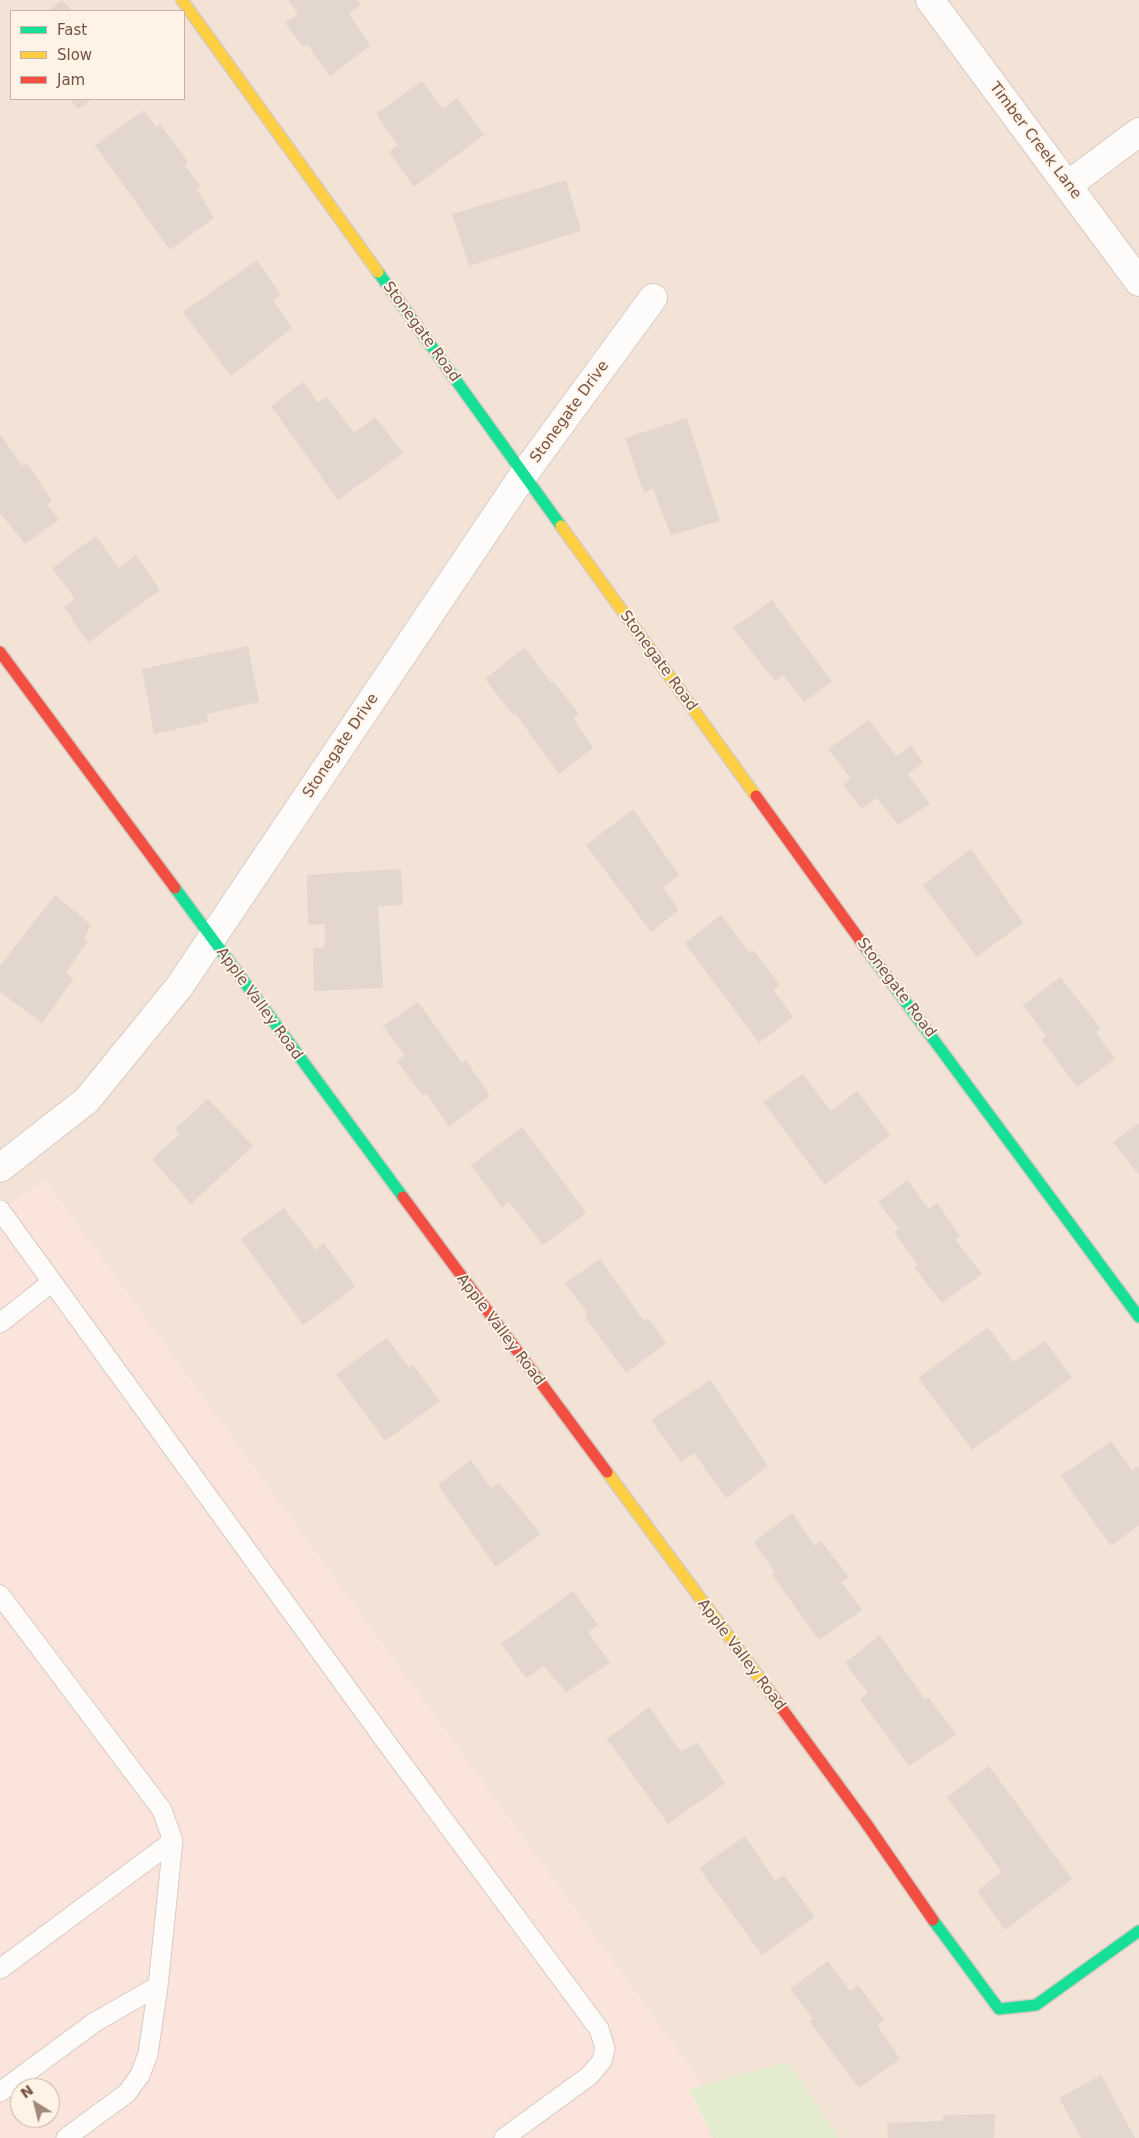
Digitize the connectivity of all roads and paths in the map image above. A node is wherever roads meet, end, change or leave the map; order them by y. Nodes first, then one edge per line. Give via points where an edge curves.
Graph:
1 (182, 0) edge
2 (930, 0) edge
3 (1139, 132) edge
4 (1068, 185) junction
5 (1139, 282) edge
6 (653, 298) dead end
7 (524, 474) junction
8 (0, 652) edge
9 (211, 938) junction
10 (0, 1168) edge
11 (0, 1210) edge
12 (52, 1282) junction
13 (1139, 1317) edge
14 (0, 1323) edge
15 (0, 1595) edge
16 (173, 1841) junction
17 (1139, 1931) edge
18 (0, 1969) edge
19 (158, 1986) junction
20 (0, 2092) edge
21 (66, 2138) edge
22 (504, 2138) edge

1 - 7 street, Stonegate Road
2 - 4 street, Timber Creek Lane
3 - 4 street
4 - 5 street, Timber Creek Lane
6 - 7 street, Stonegate Drive
7 - 9 street, Stonegate Drive
7 - 13 street, Stonegate Road via 831,901
8 - 9 street, Apple Valley Road
9 - 10 street, Stonegate Drive via 179,987 88,1100
9 - 17 street, Apple Valley Road via 866,1823 999,2009 1036,2005
11 - 12 lane
12 - 14 lane
12 - 22 lane via 599,2029 605,2048 602,2061 589,2076
15 - 16 lane via 162,1810
16 - 18 lane
16 - 19 lane
19 - 20 lane via 95,2022
19 - 21 lane via 148,2054 140,2075 127,2093

